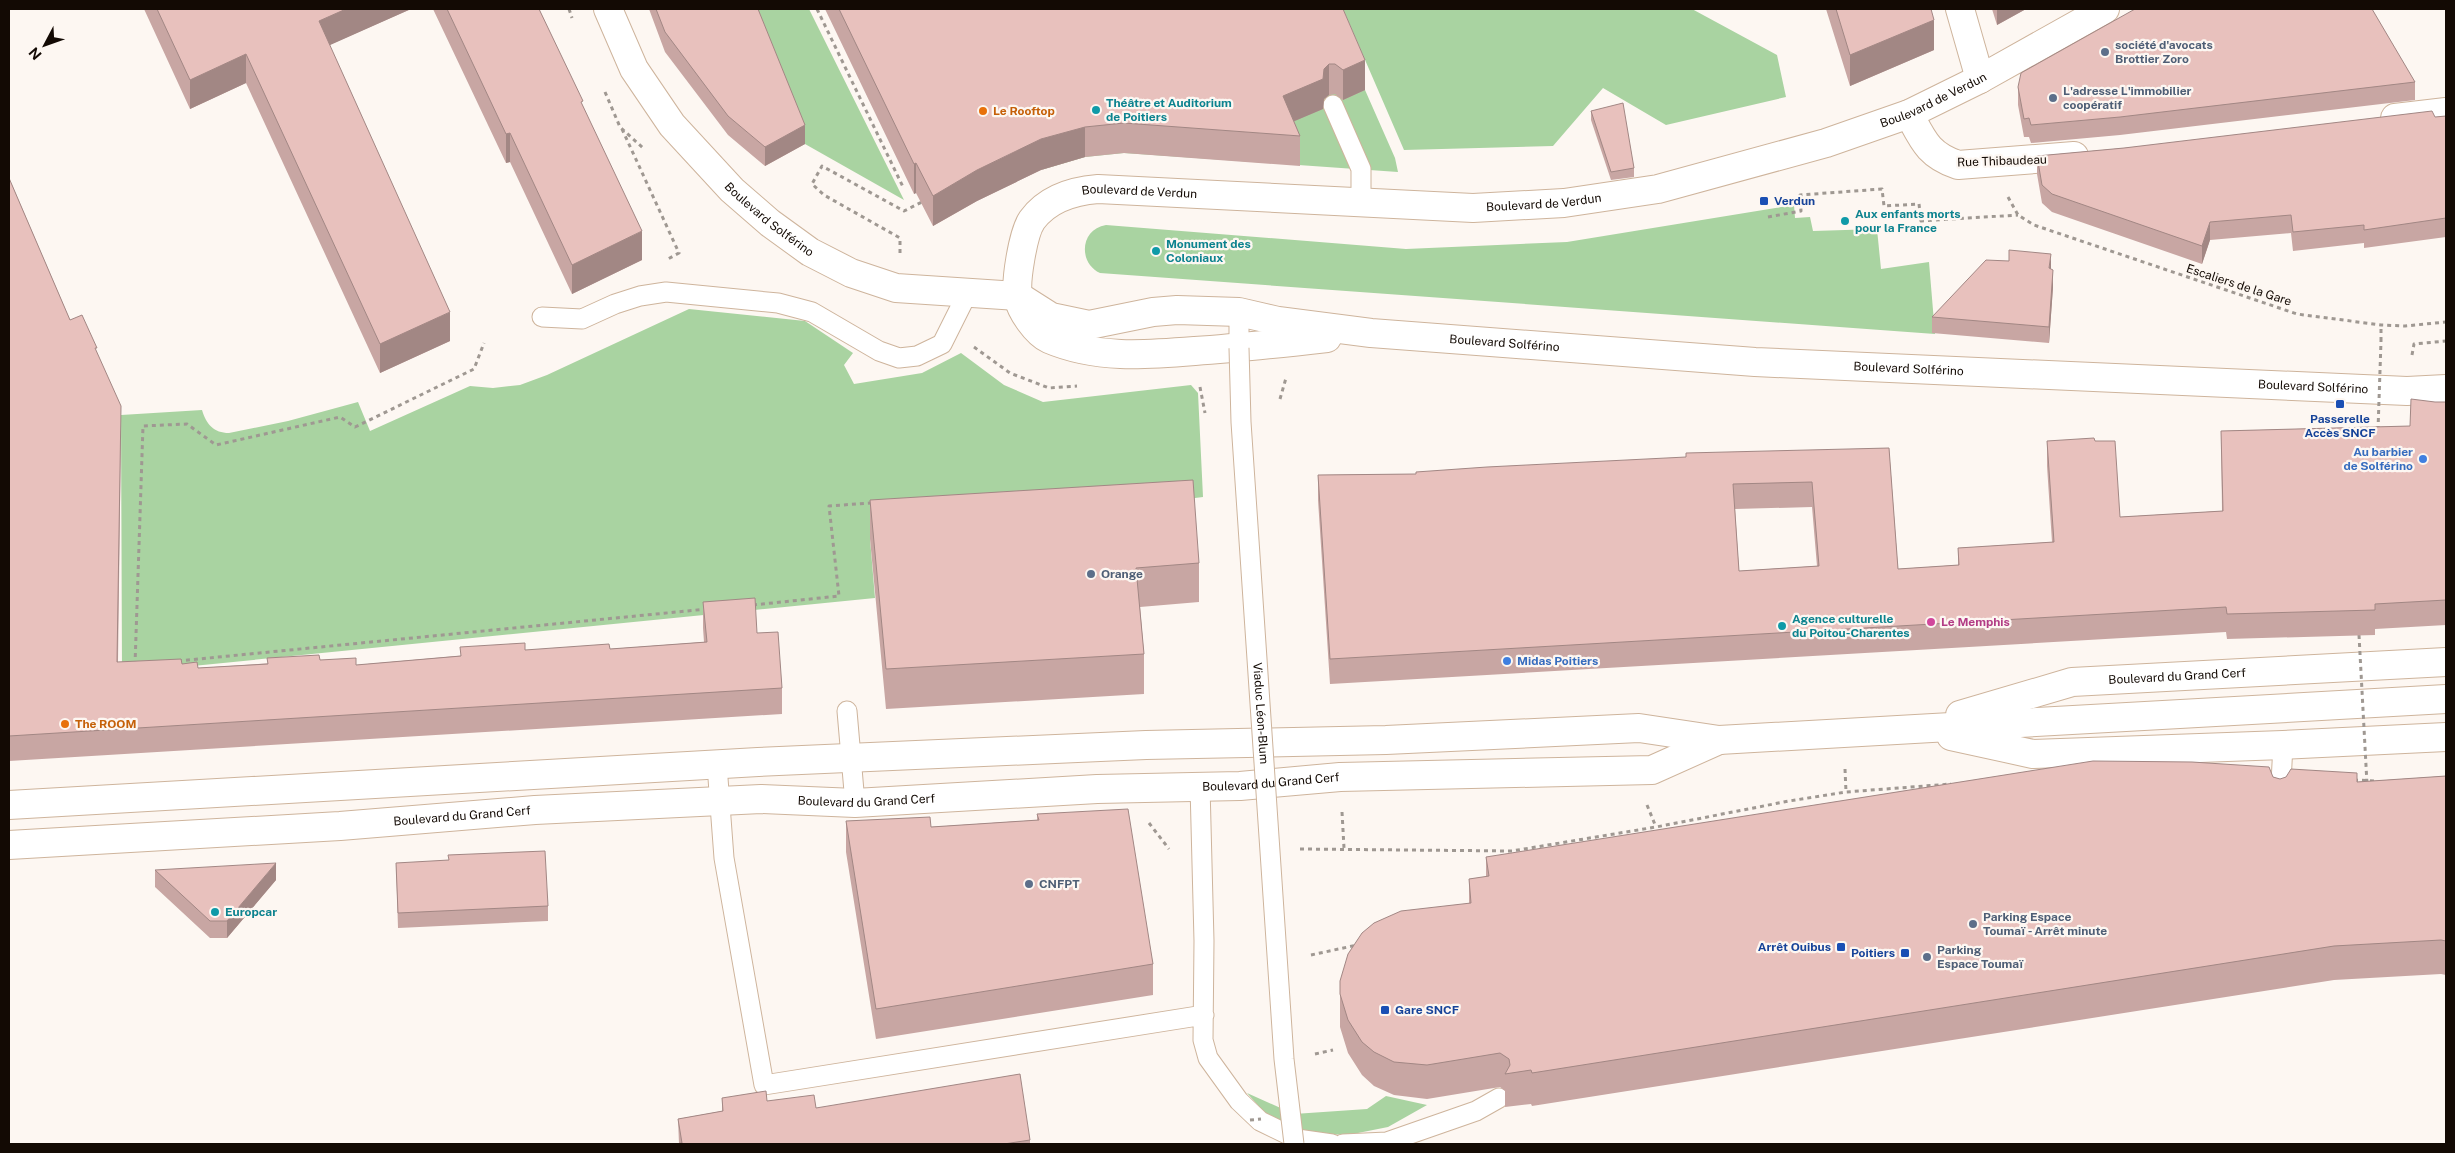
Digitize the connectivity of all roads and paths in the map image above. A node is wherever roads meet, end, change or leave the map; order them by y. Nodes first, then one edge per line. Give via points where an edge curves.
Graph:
1 (608, 9) edge
2 (817, 9) edge
3 (1960, 9) edge
4 (2105, 9) edge
5 (1980, 79) junction
6 (1332, 106) dead end
7 (2446, 112) edge
8 (1909, 114) junction
9 (2368, 122) edge
10 (620, 126) dead end
11 (891, 143) edge
12 (884, 146) junction
13 (2094, 154) edge
14 (904, 189) dead end
15 (927, 200) edge
16 (1361, 204) junction
17 (2018, 214) dead end
18 (1768, 217) dead end
19 (872, 222) dead end
20 (2034, 225) dead end
21 (663, 261) dead end
22 (967, 294) junction
23 (1018, 296) junction
24 (1238, 312) junction
25 (542, 317) dead end
26 (2446, 322) edge
27 (2381, 325) junction
28 (1371, 333) junction
29 (2446, 341) edge
30 (484, 343) dead end
31 (2414, 344) dead end
32 (1239, 348) junction
33 (2446, 389) edge
34 (2377, 434) edge
35 (870, 503) edge
36 (749, 605) edge
37 (710, 609) edge
38 (2359, 635) edge
39 (174, 661) edge
40 (2446, 662) edge
41 (144, 664) edge
42 (2446, 699) edge
43 (847, 711) dead end
44 (1915, 729) junction
45 (2446, 737) edge
46 (1718, 740) junction
47 (2283, 746) junction
48 (851, 758) junction
49 (717, 765) junction
50 (2348, 780) edge
51 (2386, 782) edge
52 (1958, 784) edge
53 (2367, 785) edge
54 (1200, 786) junction
55 (1148, 787) junction
56 (719, 801) junction
57 (2280, 801) edge
58 (855, 803) junction
59 (9, 805) edge
60 (1577, 840) junction
61 (9, 845) edge
62 (1296, 849) dead end
63 (1579, 849) edge
64 (1201, 853) junction
65 (1359, 945) edge
66 (1311, 955) dead end
67 (1204, 1015) junction
68 (1499, 1098) dead end
69 (1294, 1144) edge
70 (1332, 1144) edge
71 (1343, 1144) edge

1 - 22 street, Boulevard Solférino via 634,69 672,124 705,162 770,223 810,252 851,273 896,288
2 - 12 path
3 - 5 street
4 - 5 street, Boulevard de Verdun
5 - 8 street, Boulevard de Verdun
6 - 16 lane via 1361,168
7 - 9 street
8 - 13 street, Rue Thibaudeau via 1928,149 1941,160 1958,165
8 - 16 street, Boulevard de Verdun via 1770,160 1658,189 1564,203 1473,208
10 - 21 path via 679,253
11 - 12 path
12 - 14 path
15 - 19 path via 904,211 822,166 812,184 824,195
16 - 23 street, Boulevard de Verdun via 1079,190 1045,206 1033,219 1022,248
17 - 18 path via 1921,221 1919,204 1884,206 1882,189 1800,195 1801,211
20 - 27 path, Escaliers de la Gare via 2297,314
22 - 23 street, Boulevard Solférino
22 - 25 lane via 942,344 917,356 900,358 879,351 812,312 778,303 666,292 615,304 582,319
23 - 24 street, Boulevard Solférino via 1051,317 1090,325 1153,312
23 - 32 street, Boulevard Solférino via 1027,317 1046,338 1075,349 1108,355
24 - 28 street, Boulevard Solférino via 1278,321
24 - 32 lane, Viaduc Léon-Blum
26 - 27 path, Escaliers de la Gare
27 - 34 path, bridge
28 - 32 street, Boulevard Solférino
28 - 33 street, Boulevard Solférino via 1755,362 2407,392
29 - 31 path
30 - 41 path via 474,369 355,427 340,417 216,445 186,424 143,426 135,665
32 - 69 lane, Viaduc Léon-Blum, bridge via 1283,1049
35 - 36 path via 829,506 838,596
37 - 39 path
38 - 53 path, bridge
40 - 44 street, Boulevard du Grand Cerf via 2072,682
42 - 44 street, Boulevard du Grand Cerf
43 - 48 lane
44 - 46 street, Boulevard du Grand Cerf
44 - 47 street, Boulevard du Grand Cerf via 2033,754
45 - 47 street, Boulevard du Grand Cerf
46 - 48 street, Boulevard du Grand Cerf via 1639,728
46 - 54 street, Boulevard du Grand Cerf via 1652,770 1340,777 1240,786
47 - 57 lane
48 - 49 street, Boulevard du Grand Cerf
48 - 58 lane
49 - 56 lane
49 - 59 street, Boulevard du Grand Cerf
50 - 51 path
52 - 60 path via 1808,798
54 - 55 street, Boulevard du Grand Cerf
54 - 64 lane
55 - 58 street, Boulevard du Grand Cerf
55 - 64 path via 1149,824 1174,855
56 - 58 street, Boulevard du Grand Cerf via 760,799
56 - 61 street, Boulevard du Grand Cerf
56 - 67 lane via 724,858 764,1085
60 - 62 path via 1512,851
60 - 63 path
64 - 67 lane
65 - 66 path
67 - 70 lane via 1203,1040 1208,1058 1239,1101 1260,1121 1297,1139
68 - 71 lane via 1476,1111 1387,1142

